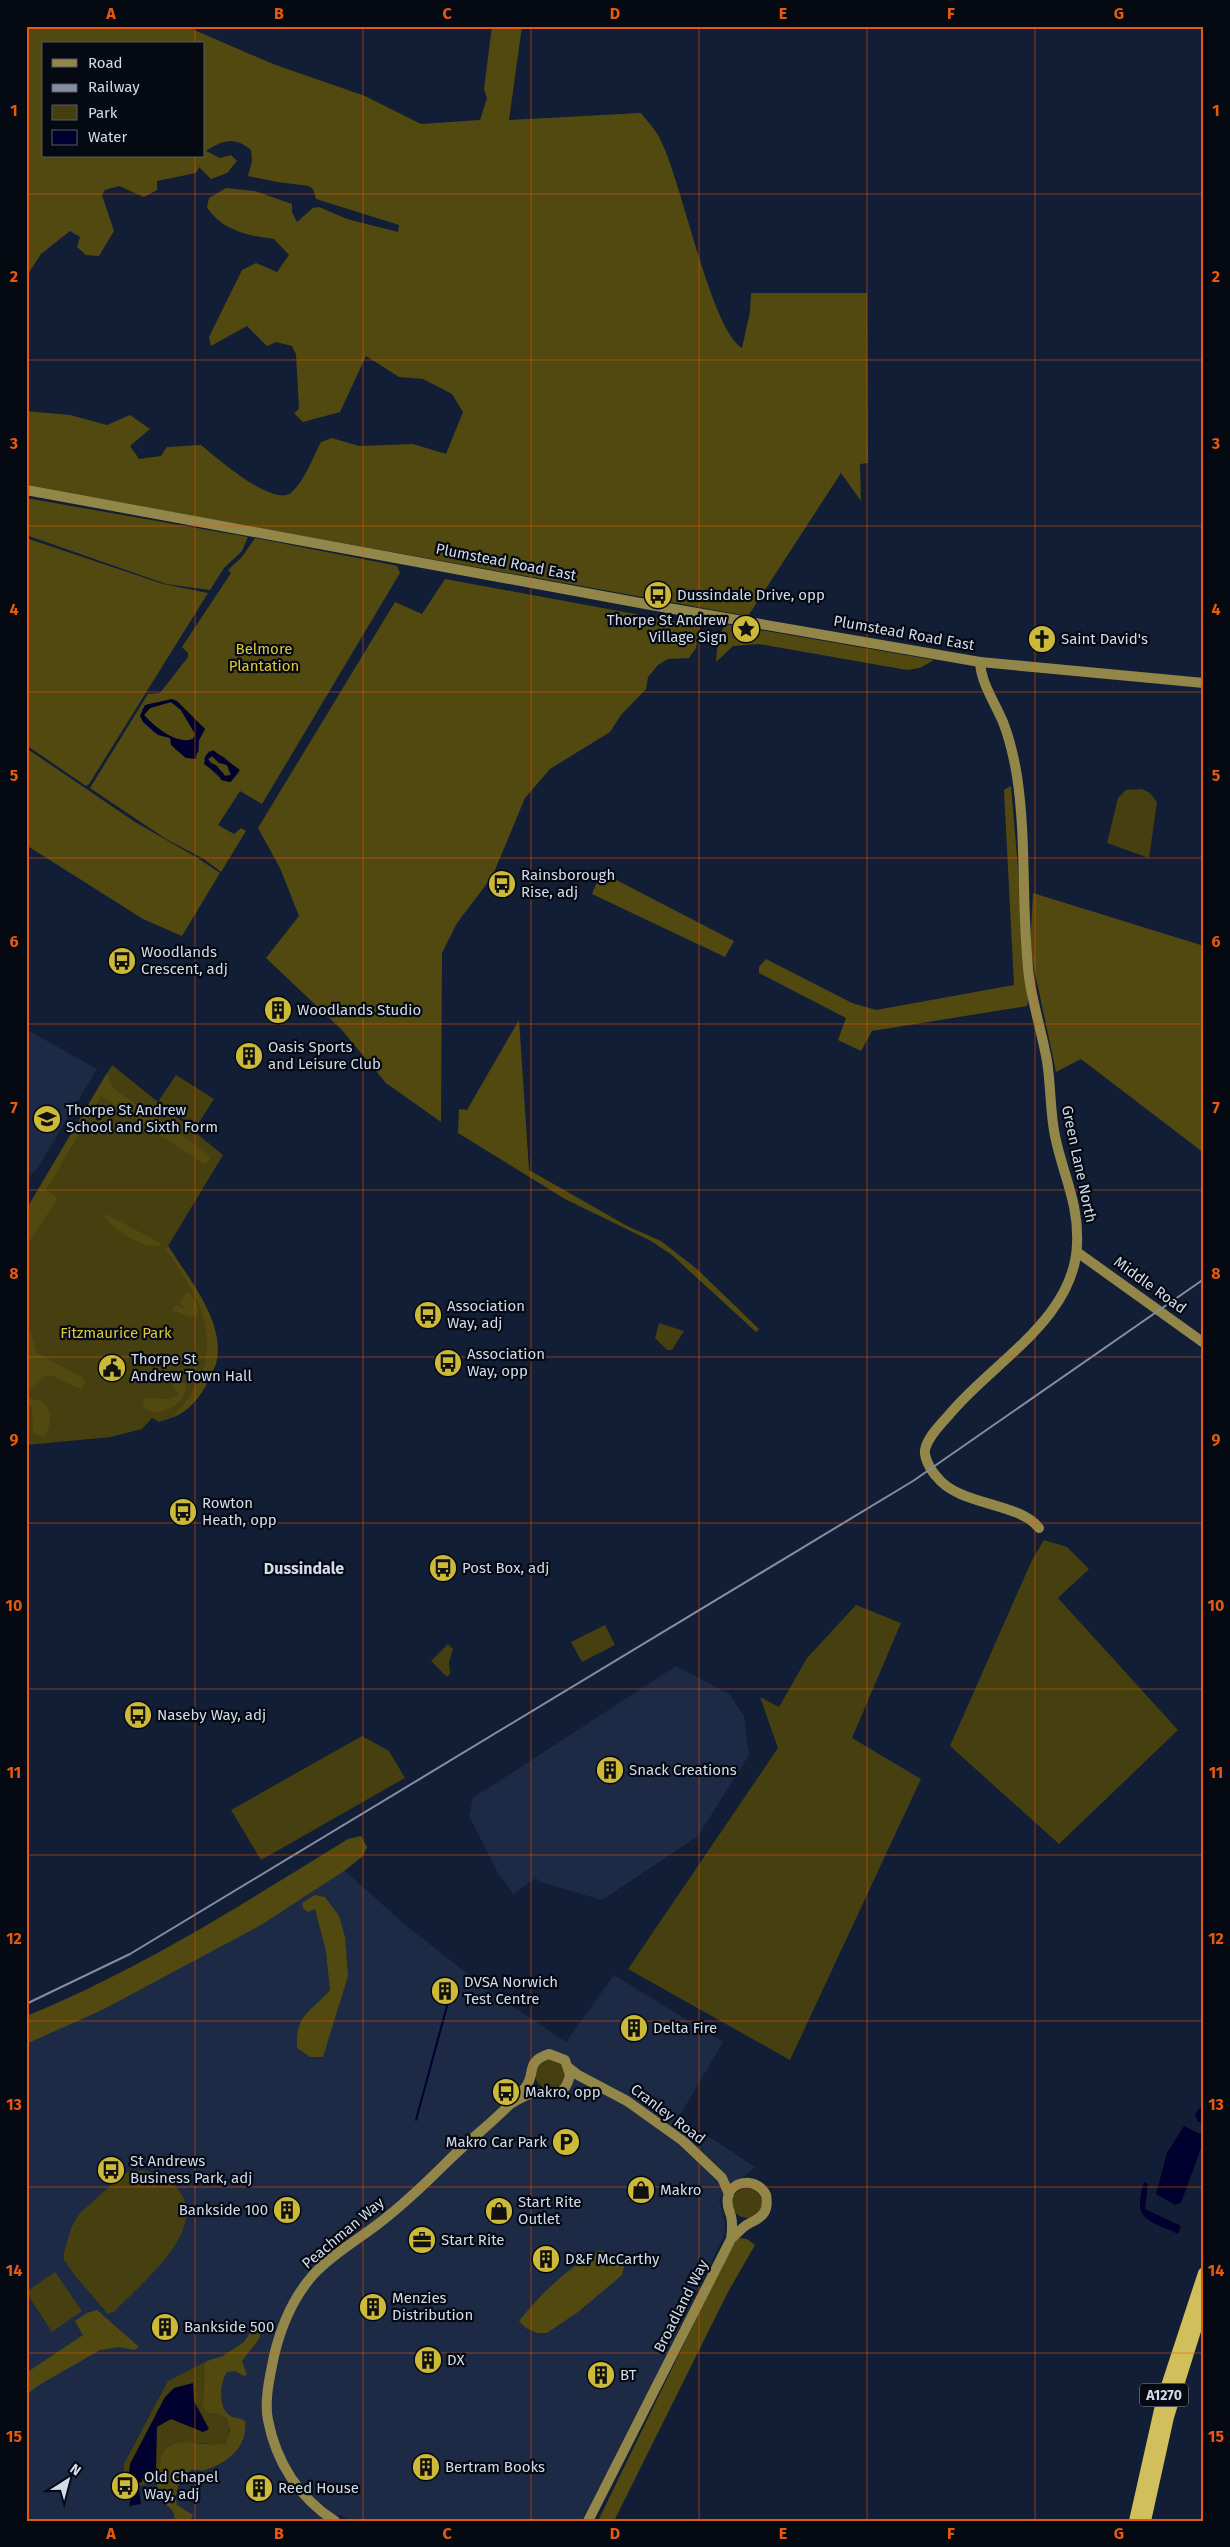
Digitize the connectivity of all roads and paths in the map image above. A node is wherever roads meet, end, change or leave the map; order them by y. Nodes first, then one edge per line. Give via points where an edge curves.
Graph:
1 (26, 490) edge
2 (980, 662) junction
3 (1204, 683) edge
4 (1077, 1252) junction
5 (1204, 1343) edge
6 (1039, 1528) dead end
7 (569, 2068) junction
8 (530, 2078) junction
9 (591, 2082) junction
10 (566, 2087) junction
11 (539, 2092) junction
12 (509, 2105) junction
13 (722, 2178) junction
14 (738, 2184) junction
15 (729, 2194) junction
16 (731, 2216) junction
17 (749, 2223) junction
18 (731, 2239) junction
19 (1204, 2273) edge
20 (1204, 2302) edge
21 (335, 2521) edge
22 (588, 2521) edge
23 (1135, 2521) edge
24 (1145, 2521) edge

1 - 2 street, Plumstead Road East
2 - 3 street, Plumstead Road East
2 - 4 street, Green Lane North via 981,673 1007,733 1017,776 1030,980 1047,1062 1055,1136 1078,1221
4 - 5 street, Middle Road
4 - 6 street, Green Lane North via 1071,1281 1058,1305 956,1406 925,1450 926,1458 944,1484 970,1498 1025,1517
7 - 8 street, Peachman Way via 561,2057 548,2054 532,2064
7 - 9 street, Cranley Road
7 - 10 street
8 - 11 street
8 - 12 street, Peachman Way
9 - 10 street
9 - 13 street, Cranley Road via 656,2121 704,2159
10 - 11 street, Peachman Way via 554,2094
11 - 12 street, Peachman Way
12 - 21 street, Peachman Way via 402,2204 313,2275 292,2304 282,2325 272,2369 268,2419 281,2462 291,2480 308,2500
13 - 14 street, Cranley Road
13 - 15 street, Cranley Road
14 - 15 street
14 - 17 street, Broadland Way via 756,2184 766,2195 766,2211 762,2217
15 - 16 street, Broadland Way via 727,2207
16 - 17 street via 739,2222
16 - 18 street, Broadland Way
17 - 18 street, Broadland Way
18 - 22 street, Broadland Way
19 - 23 highway, A1270 via 1162,2401
20 - 24 highway, A1270 via 1168,2417

